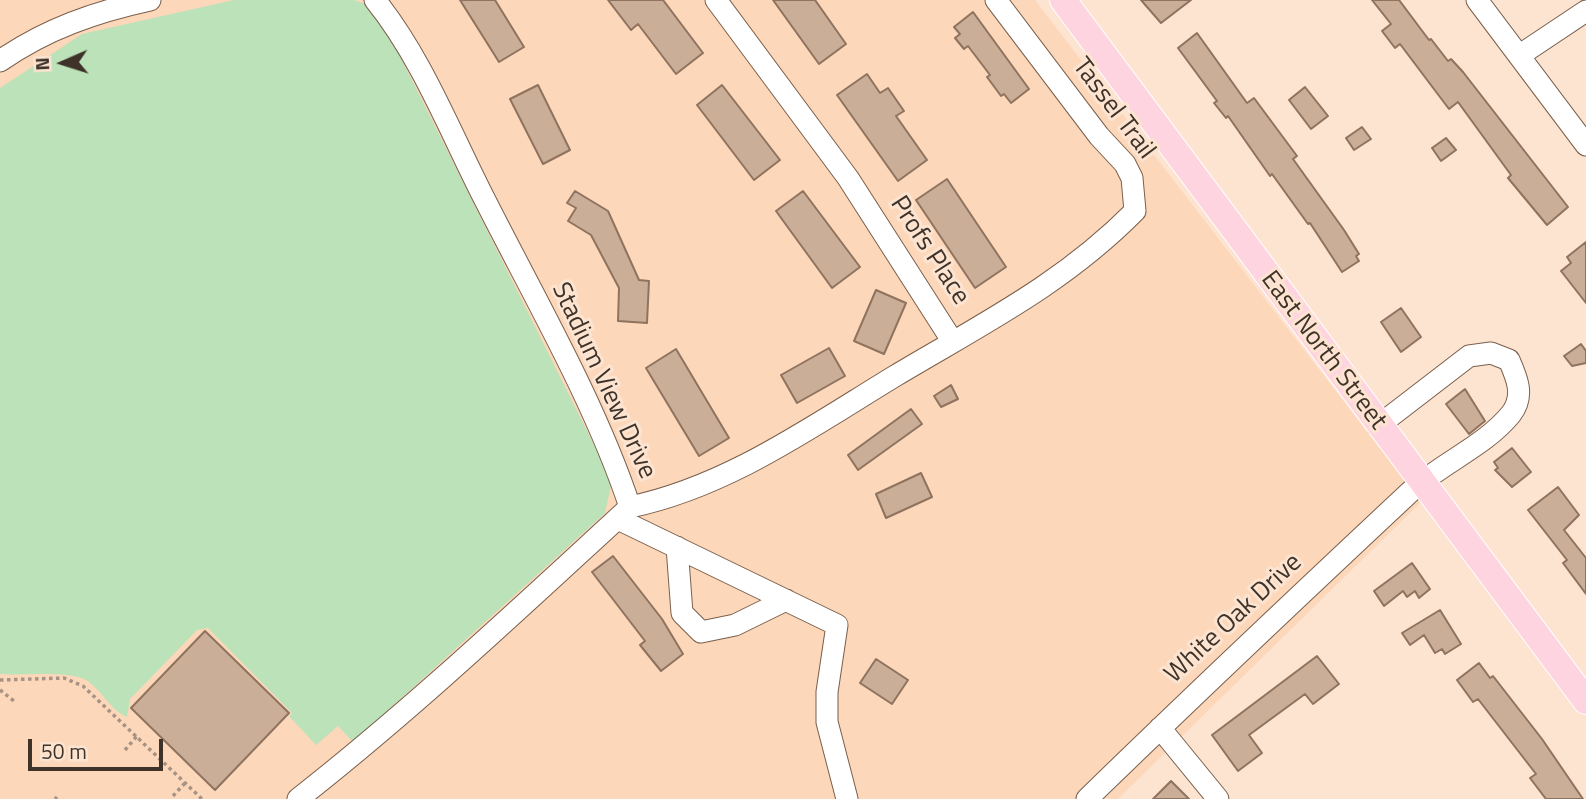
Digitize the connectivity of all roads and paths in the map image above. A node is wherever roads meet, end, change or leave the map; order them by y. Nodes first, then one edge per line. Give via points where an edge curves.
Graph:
1 (150, 0) edge
2 (375, 0) edge
3 (716, 0) edge
4 (996, 0) edge
5 (1063, 0) edge
6 (1477, 0) edge
7 (1586, 11) edge
8 (1520, 55) junction
9 (0, 61) edge
10 (1586, 145) edge
11 (953, 342) junction
12 (1378, 426) junction
13 (1420, 482) junction
14 (624, 513) junction
15 (677, 547) junction
16 (786, 600) junction
17 (0, 680) edge
18 (0, 690) edge
19 (14, 701) dead end
20 (1586, 701) edge
21 (1160, 728) junction
22 (137, 736) junction
23 (125, 750) dead end
24 (186, 783) junction
25 (173, 796) dead end
26 (202, 799) edge
27 (298, 799) edge
28 (847, 799) edge
29 (1087, 799) edge
30 (1218, 799) edge

1 - 9 street via 71,22
2 - 14 street, Stadium View Drive via 421,74 615,462
3 - 11 street, Profs Place via 848,178
4 - 11 street, Tassel Trail via 1099,136 1125,163 1132,178 1135,211 1105,241 1024,302
5 - 12 main road, East North Street
6 - 8 street
7 - 8 street
8 - 10 street
11 - 14 street, Profs Place via 752,462
12 - 13 main road, East North Street
12 - 13 street, White Oak Drive via 1469,356 1491,353 1509,360 1520,396 1512,413
13 - 20 main road, East North Street
13 - 21 street, White Oak Drive
14 - 15 street
14 - 27 street, Stadium View Drive via 348,761
15 - 16 street
15 - 16 street via 681,613 701,632 735,625
16 - 28 street via 837,625 827,722
17 - 22 path via 64,678 83,686
18 - 19 path
21 - 29 street, White Oak Drive
21 - 30 street
22 - 23 path
22 - 24 path
24 - 25 path
24 - 26 path

